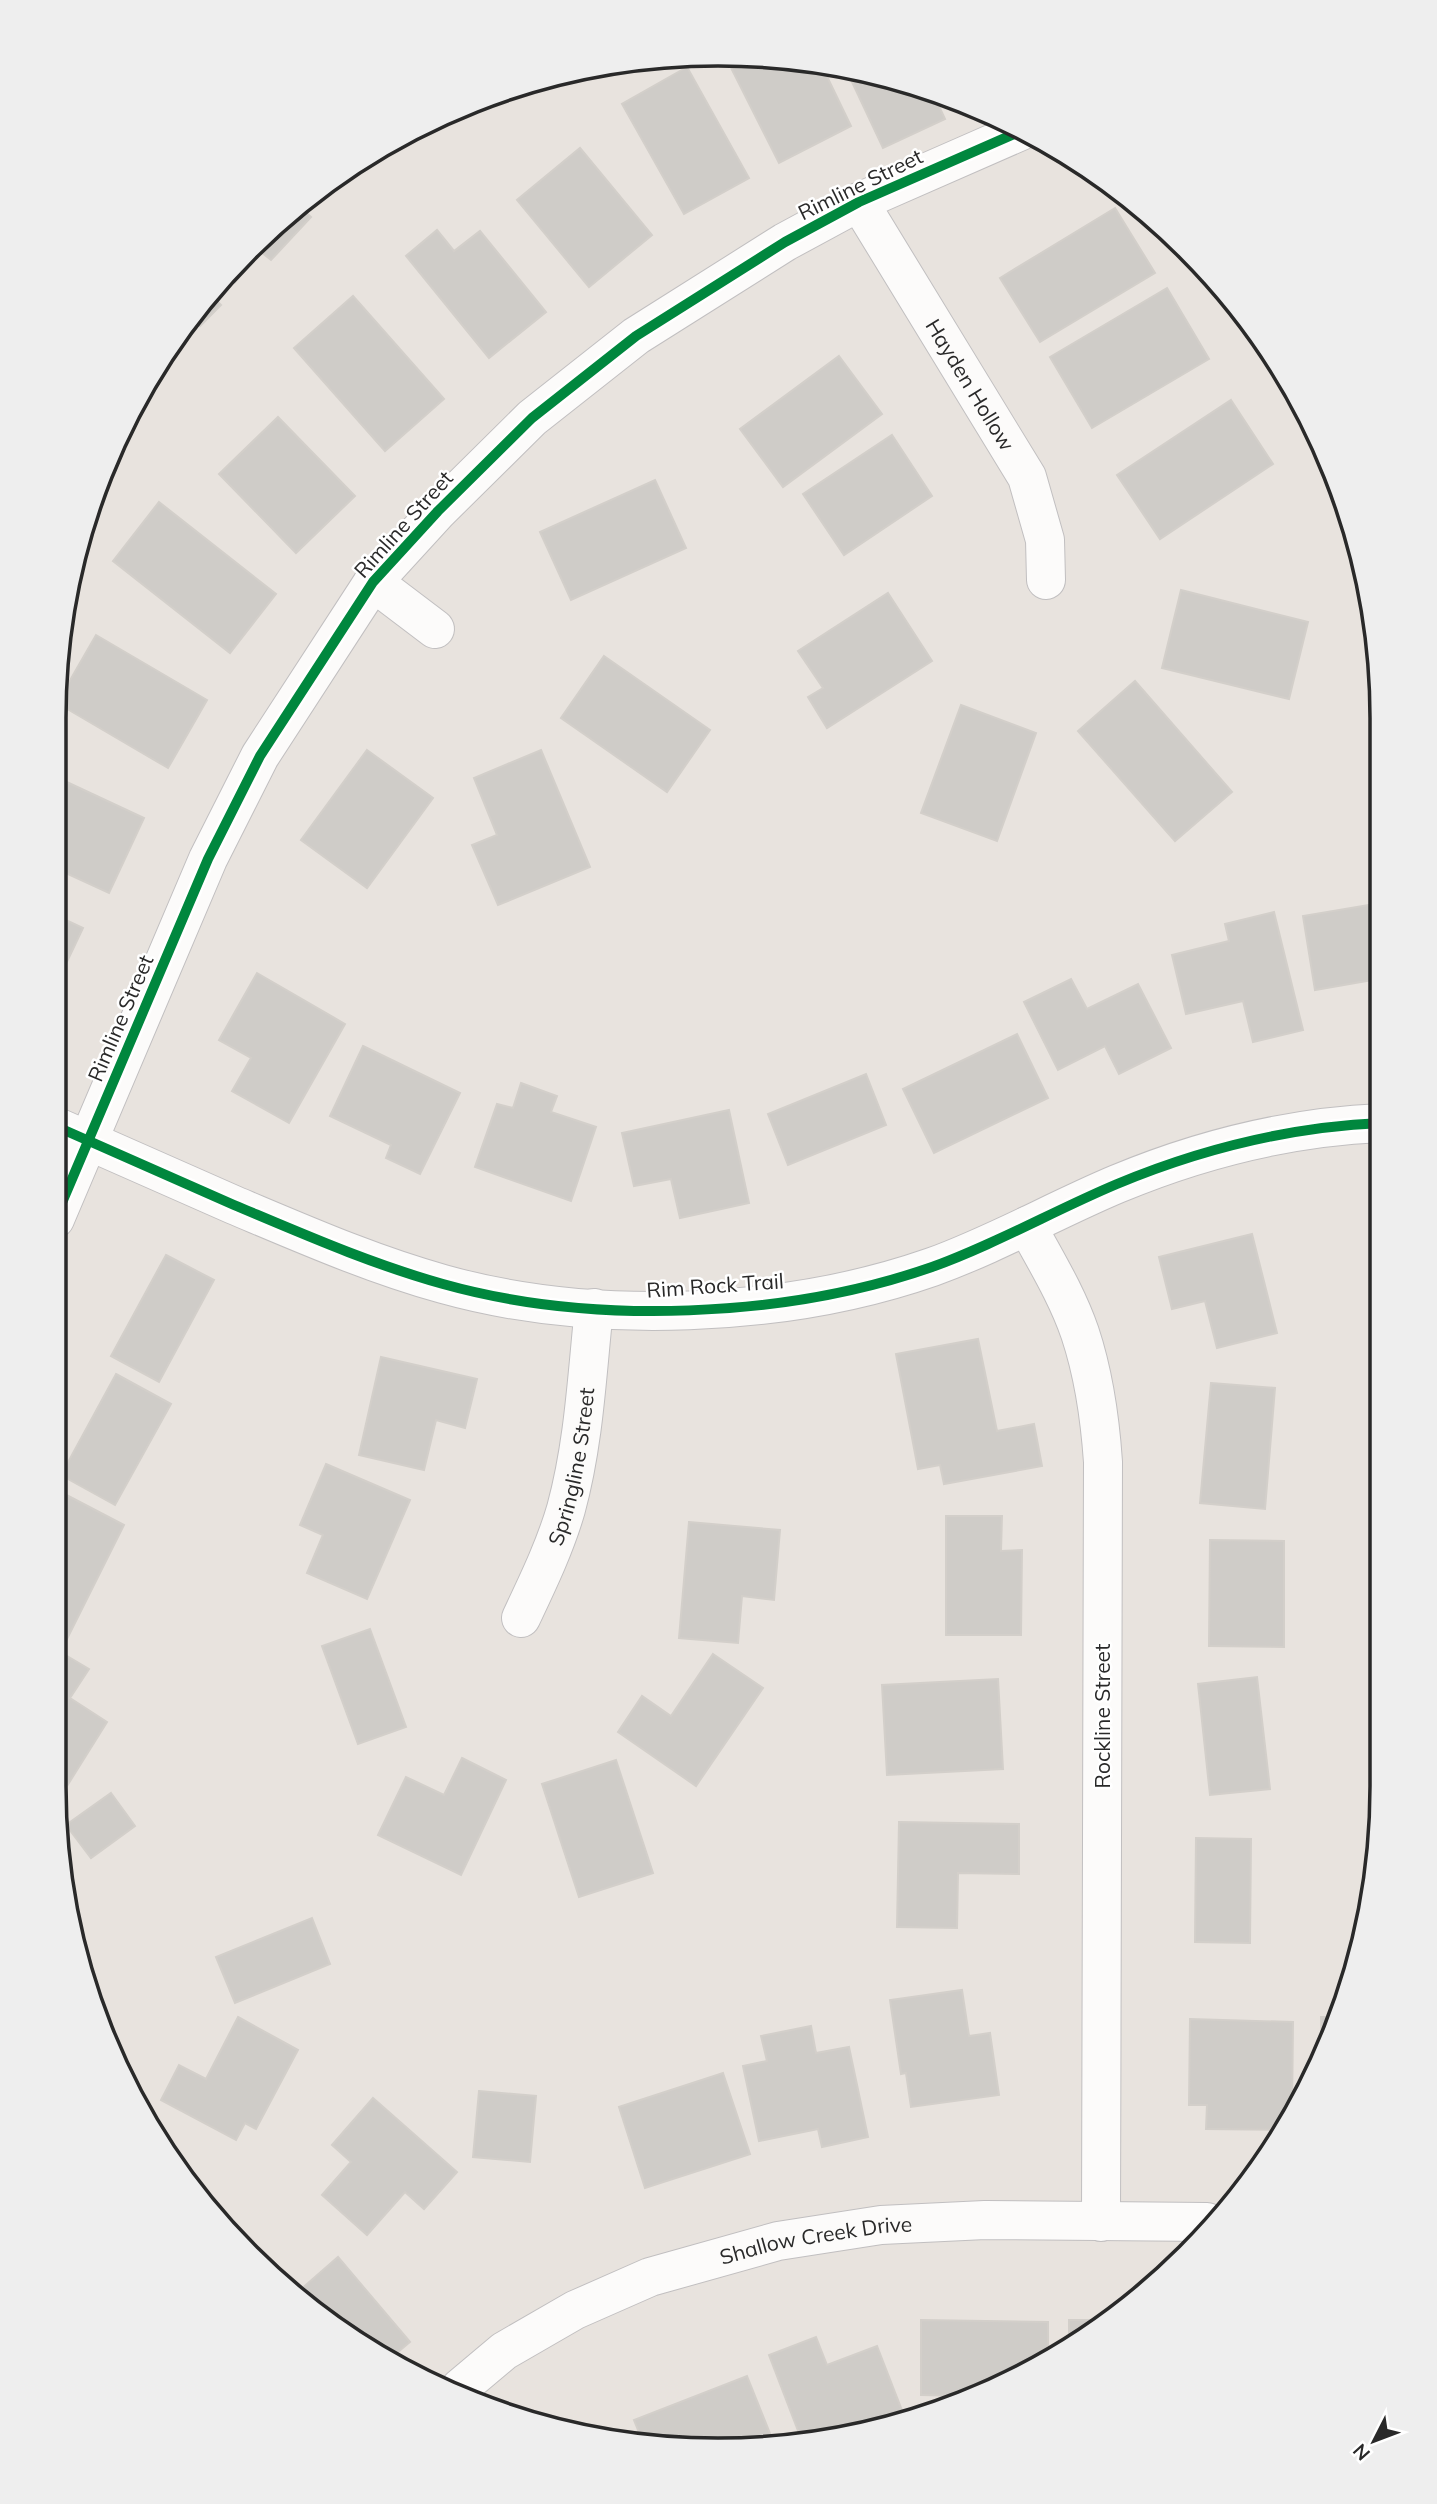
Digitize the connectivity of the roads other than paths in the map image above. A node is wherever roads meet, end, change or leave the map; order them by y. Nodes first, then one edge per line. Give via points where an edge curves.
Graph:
1 (1010, 136) edge
2 (859, 202) junction
3 (1046, 580) dead end
4 (373, 582) junction
5 (435, 629) dead end
6 (1370, 1124) edge
7 (72, 1134) edge
8 (66, 1164) edge
9 (1027, 1226) junction
10 (594, 1308) junction
11 (522, 1618) dead end
12 (1101, 2222) junction
13 (1203, 2222) edge
14 (463, 2385) edge

1 - 2 street, Rimline Street
2 - 3 street, Hayden Hollow via 1027,477 1045,540
2 - 4 street, Rimline Street via 785,242 636,336 533,418
4 - 5 street
4 - 7 street, Rimline Street via 260,756
6 - 9 street, Rim Rock Trail via 1232,1145 1118,1184
7 - 8 street, Rimline Street
7 - 10 street, Rim Rock Trail via 329,1245 417,1276 478,1293
9 - 10 street, Rim Rock Trail via 930,1267 837,1292 697,1310
9 - 12 street, Rockline Street via 1079,1333 1100,1426 1103,1462
10 - 11 street, Springline Street via 579,1452 546,1565
12 - 13 street, Shallow Creek Drive
12 - 14 street, Shallow Creek Drive via 985,2220 881,2225 778,2241 650,2277 575,2310 504,2351

